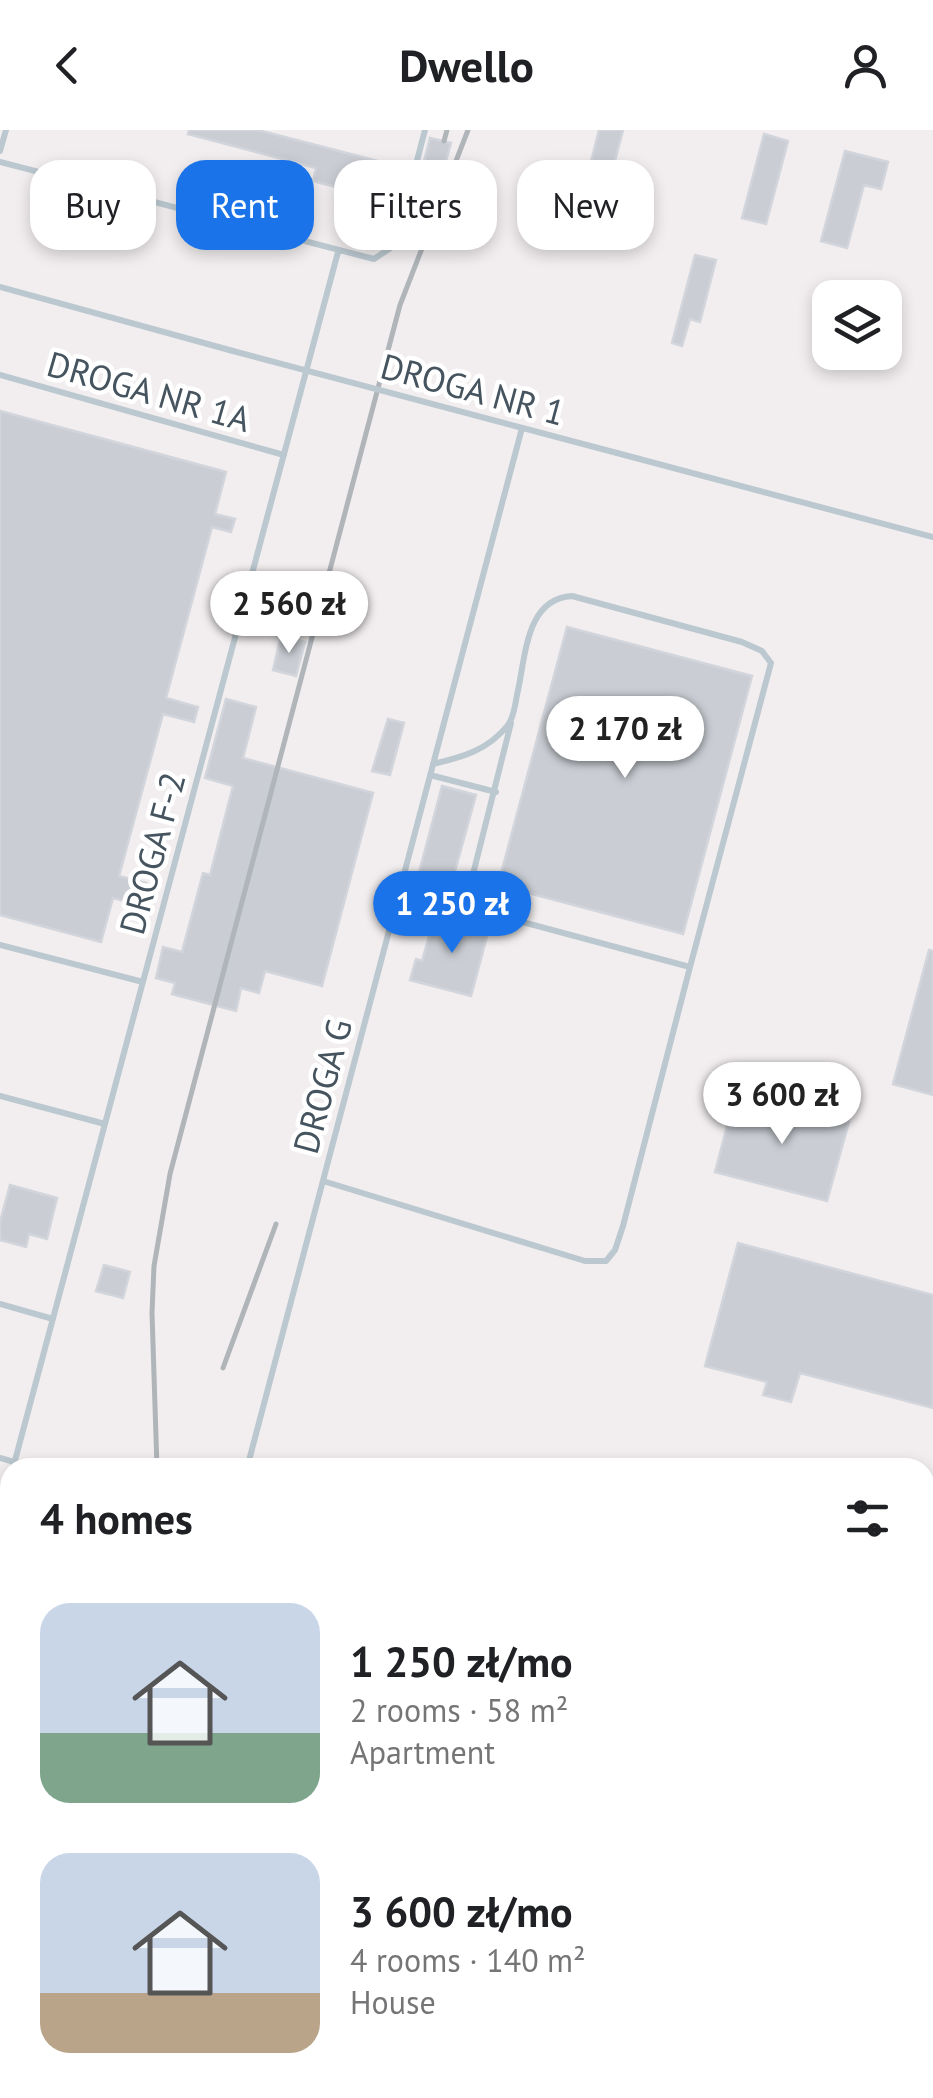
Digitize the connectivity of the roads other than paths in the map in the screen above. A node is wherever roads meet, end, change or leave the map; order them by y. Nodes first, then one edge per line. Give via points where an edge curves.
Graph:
1 (6, 130) edge
2 (425, 130) edge
3 (0, 151) edge
4 (0, 162) edge
5 (338, 252) junction
6 (0, 287) edge
7 (0, 375) edge
8 (522, 428) junction
9 (284, 455) junction
10 (933, 537) edge
11 (511, 722) junction
12 (433, 764) junction
13 (430, 775) junction
14 (496, 792) junction
15 (400, 889) junction
16 (465, 906) junction
17 (0, 945) edge
18 (690, 967) junction
19 (143, 982) junction
20 (0, 1096) edge
21 (105, 1124) junction
22 (323, 1181) junction
23 (0, 1304) edge
24 (53, 1319) junction
25 (16, 1458) edge
26 (250, 1458) edge

1 - 3 lane
2 - 5 lane via 392,247 374,259
4 - 5 lane
5 - 9 lane, DROGA F-2
6 - 8 lane, DROGA NR 1, bridge
7 - 9 lane, DROGA NR 1A
8 - 10 lane, DROGA NR 1, bridge
8 - 12 lane, DROGA G
9 - 19 lane, DROGA F-2
11 - 12 lane via 471,755
11 - 14 lane
11 - 18 lane via 532,630 539,610 554,598 572,596 742,642 771,663
12 - 13 lane, DROGA G
13 - 14 lane
13 - 15 lane, DROGA G
14 - 16 lane
15 - 16 lane
15 - 22 lane, DROGA G
16 - 18 lane
17 - 19 lane
18 - 22 lane via 624,1226 606,1261 585,1262
19 - 21 lane, DROGA F-2
20 - 21 lane
21 - 24 lane, DROGA F-2
22 - 26 lane, DROGA G
23 - 24 lane
24 - 25 lane, DROGA F-2

